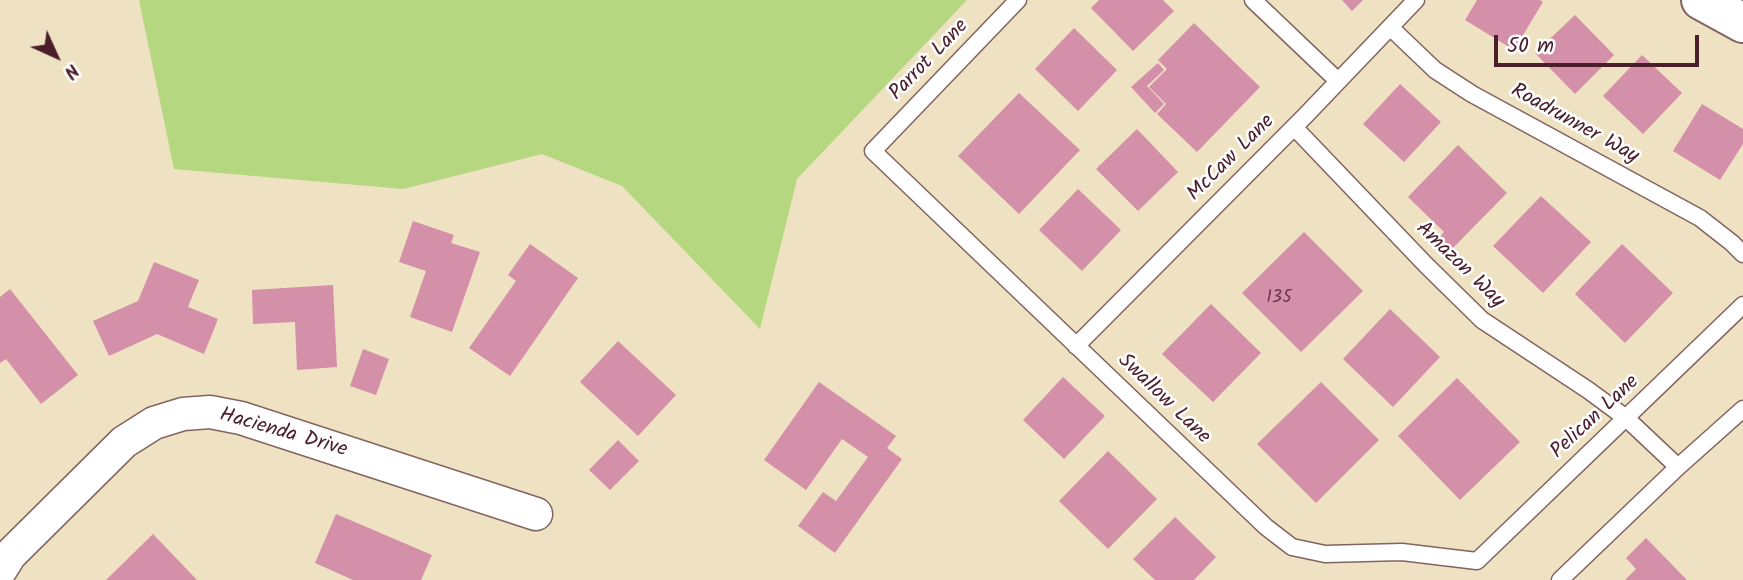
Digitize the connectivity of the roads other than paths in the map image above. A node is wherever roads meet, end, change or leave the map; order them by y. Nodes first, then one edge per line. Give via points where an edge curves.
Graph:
1 (1018, 0) edge
2 (1254, 0) edge
3 (1416, 0) edge
4 (1701, 0) edge
5 (1743, 23) edge
6 (1390, 27) junction
7 (1338, 81) junction
8 (1294, 127) junction
9 (873, 151) joint
10 (1743, 254) edge
11 (1743, 305) edge
12 (1076, 346) junction
13 (1743, 409) edge
14 (1626, 418) junction
15 (1678, 467) junction
16 (536, 514) dead end
17 (1477, 561) joint
18 (0, 570) edge
19 (1560, 580) edge

1 - 9 lane, Parrot Lane
2 - 7 lane
3 - 6 lane, McCaw Lane
4 - 5 main road
6 - 7 lane, McCaw Lane
6 - 10 lane, Roadrunner Way via 1435,70 1472,94 1700,218
7 - 8 lane, McCaw Lane
8 - 12 lane, McCaw Lane
8 - 14 lane, Amazon Way via 1482,320
9 - 12 lane, Swallow Lane
11 - 14 lane, Pelican Lane
12 - 17 lane, Swallow Lane via 1292,547 1325,554 1402,552
13 - 15 lane
14 - 15 lane, Amazon Way
14 - 17 lane, Pelican Lane
15 - 19 lane
16 - 18 street, Hacienda Drive via 241,418 210,412 183,414 154,423 124,442

